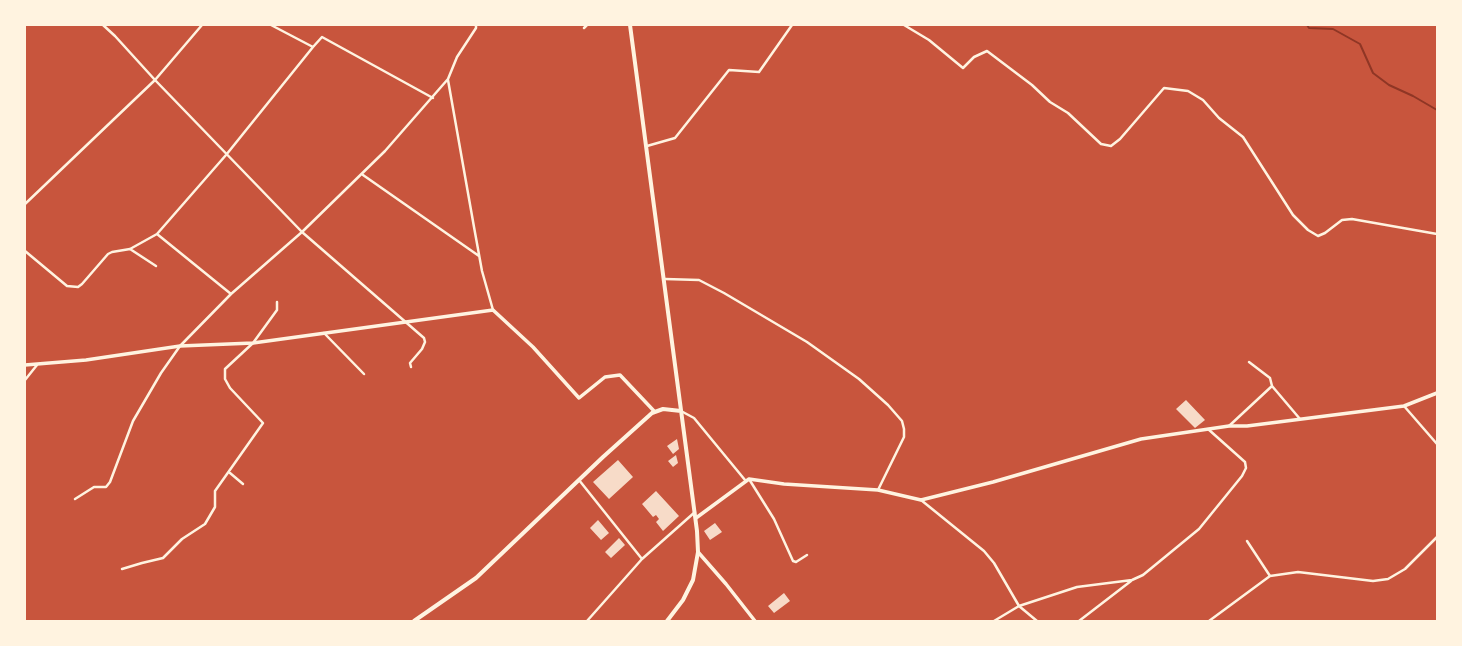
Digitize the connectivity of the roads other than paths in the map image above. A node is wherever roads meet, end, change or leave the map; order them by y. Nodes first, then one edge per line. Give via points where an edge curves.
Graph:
1 (103, 25) edge
2 (202, 25) edge
3 (271, 25) edge
4 (476, 25) edge
5 (587, 25) edge
6 (630, 25) edge
7 (792, 25) edge
8 (904, 25) edge
9 (584, 28) dead end
10 (313, 47) junction
11 (448, 79) junction
12 (155, 80) junction
13 (433, 98) junction
14 (647, 146) junction
15 (226, 155) junction
16 (363, 175) junction
17 (25, 204) edge
18 (302, 232) junction
19 (157, 234) junction
20 (1437, 234) edge
21 (130, 249) junction
22 (25, 251) edge
23 (479, 256) junction
24 (156, 266) dead end
25 (665, 279) junction
26 (231, 294) junction
27 (277, 302) dead end
28 (493, 310) junction
29 (404, 323) junction
30 (324, 334) junction
31 (253, 343) junction
32 (180, 346) junction
33 (1249, 362) dead end
34 (37, 364) junction
35 (25, 365) edge
36 (411, 367) dead end
37 (364, 374) dead end
38 (25, 380) edge
39 (1272, 386) junction
40 (1437, 394) edge
41 (1404, 406) junction
42 (681, 411) junction
43 (654, 412) junction
44 (1300, 419) junction
45 (1229, 426) junction
46 (1208, 429) junction
47 (1437, 444) edge
48 (230, 473) junction
49 (747, 479) junction
50 (579, 480) junction
51 (243, 484) dead end
52 (878, 490) junction
53 (76, 499) dead end
54 (921, 500) junction
55 (695, 512) junction
56 (696, 518) junction
57 (1437, 537) edge
58 (1247, 541) dead end
59 (698, 552) junction
60 (807, 555) dead end
61 (642, 559) junction
62 (122, 569) dead end
63 (1270, 576) junction
64 (1132, 580) junction
65 (1019, 606) junction
66 (414, 621) edge
67 (587, 621) edge
68 (667, 621) edge
69 (756, 621) edge
70 (994, 621) edge
71 (1037, 621) edge
72 (1079, 621) edge
73 (1209, 621) edge

1 - 12 street
2 - 12 street
3 - 10 street
4 - 11 street via 457,57
5 - 9 street
6 - 14 main road
7 - 14 street via 759,72 729,70 676,138
8 - 20 street via 929,40 963,68 974,57 987,51 1050,102 1068,113 1101,144 1112,146 1120,139 1164,88 1188,91 1203,100 1219,118 1243,136 1293,215 1318,236 1342,220 1352,219
10 - 13 street via 322,37
10 - 15 street
11 - 13 street
11 - 23 street
12 - 15 street
12 - 17 street
13 - 16 street
14 - 25 main road
15 - 18 street
15 - 19 street
16 - 18 street
16 - 23 street
18 - 26 street
18 - 29 street
19 - 21 street
19 - 26 street
21 - 22 street via 108,254 82,284 74,287 67,286
21 - 24 street
23 - 28 street
25 - 42 main road
25 - 52 street via 698,280 724,293 807,342 859,379 888,405 902,421 904,438
26 - 32 street
27 - 31 street via 277,310
28 - 29 street
28 - 43 street via 533,347 579,398 605,377 620,375
29 - 30 street
29 - 36 street via 426,342 410,362
30 - 31 street
30 - 37 street
31 - 32 street
31 - 48 street via 225,370 225,379 230,388 263,423
32 - 34 street via 86,360
32 - 53 street via 133,421 110,482 106,487 94,487
33 - 39 street via 1270,378
34 - 35 street
34 - 38 street
39 - 44 street
39 - 45 street
40 - 41 street
41 - 44 street
41 - 47 street
42 - 43 main road
42 - 49 street via 694,418
42 - 55 main road
43 - 50 main road
44 - 45 street
45 - 46 street
46 - 54 street via 1141,439
46 - 64 street via 1245,462 1246,468 1242,476 1199,529 1143,575
48 - 51 street
48 - 62 street via 215,491 215,507 205,524 182,539 164,558
49 - 52 street
49 - 56 street
49 - 60 street via 774,519 793,561 796,562
50 - 61 street
50 - 66 main road via 476,578
52 - 54 street
54 - 65 street via 984,551
55 - 56 main road
55 - 61 street
56 - 59 main road
57 - 63 street via 1404,569 1388,579 1373,581 1298,572
58 - 63 street
59 - 68 main road via 693,580 684,600
59 - 69 street
61 - 67 street
63 - 73 street
64 - 65 street via 1077,587
64 - 72 street
65 - 70 street
65 - 71 street

